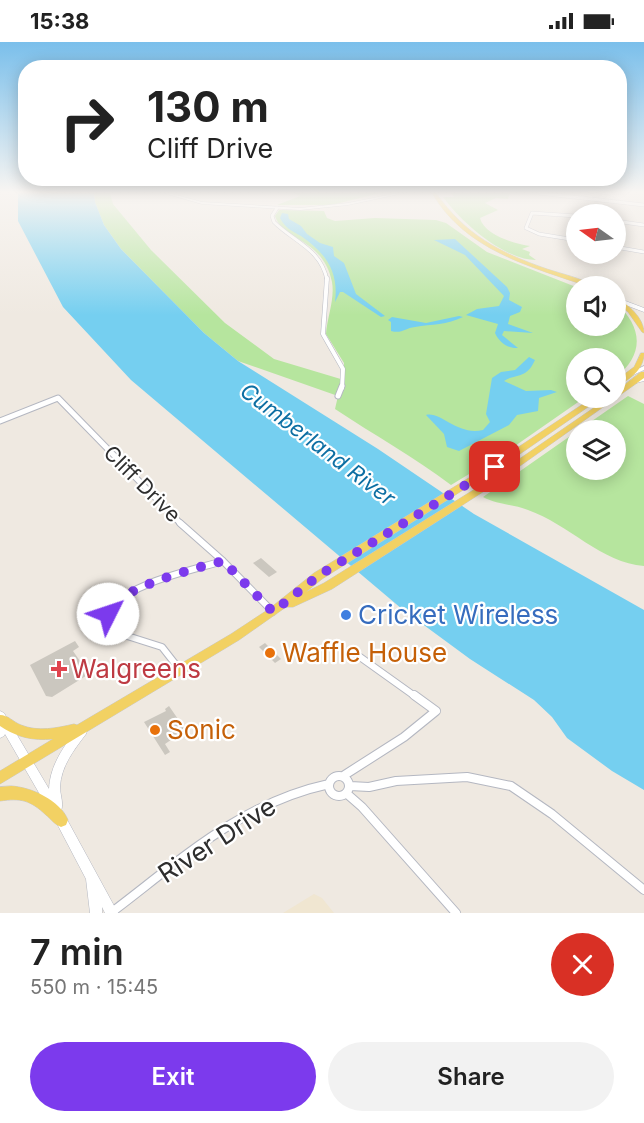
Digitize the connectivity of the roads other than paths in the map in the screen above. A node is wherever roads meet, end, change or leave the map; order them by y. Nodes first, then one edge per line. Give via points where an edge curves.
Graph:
1 (289, 234) edge
2 (464, 234) edge
3 (471, 234) edge
4 (544, 234) edge
5 (566, 238) edge
6 (626, 249) edge
7 (644, 252) edge
8 (566, 276) edge
9 (566, 279) edge
10 (626, 300) edge
11 (626, 301) edge
12 (626, 303) edge
13 (633, 306) junction
14 (626, 308) edge
15 (644, 308) edge
16 (644, 319) edge
17 (644, 331) edge
18 (644, 355) edge
19 (644, 368) edge
20 (644, 374) edge
21 (636, 378) edge
22 (338, 396) dead end
23 (582, 408) edge
24 (598, 408) edge
25 (0, 421) edge
26 (223, 561) junction
27 (273, 612) junction
28 (353, 652) dead end
29 (180, 670) junction
30 (1, 718) edge
31 (85, 727) junction
32 (0, 733) edge
33 (27, 761) junction
34 (343, 776) junction
35 (0, 778) edge
36 (329, 784) junction
37 (348, 790) junction
38 (0, 794) edge
39 (61, 820) junction
40 (92, 875) junction
41 (644, 890) edge
42 (96, 913) edge
43 (112, 913) edge
44 (456, 913) edge

1 - 22 street via 318,256 328,279 322,334 342,365 344,384
2 - 9 main road via 498,253
3 - 8 main road via 502,252
4 - 5 street
6 - 7 street
10 - 15 street
11 - 13 main road
12 - 13 street
13 - 15 street
13 - 16 main road
14 - 17 main road
18 - 21 main road
19 - 21 street
20 - 21 main road
23 - 27 main road via 318,576
24 - 27 main road via 486,486 328,586
25 - 26 street, Cliff Drive via 58,399 168,512
26 - 27 street, Cliff Drive
26 - 29 street via 162,580 116,602 108,610 121,634 162,647
27 - 29 main road
28 - 34 street via 436,711
29 - 31 main road
30 - 31 main road via 25,733 51,734
30 - 32 street
30 - 33 street
31 - 33 main road
31 - 39 street via 68,748 54,776 53,794
33 - 35 main road
33 - 39 street
34 - 36 street, River Drive via 334,777
34 - 37 street
36 - 37 street via 334,794
36 - 43 street, River Drive via 289,794 248,814
37 - 41 street via 396,781 467,777 511,786 552,814
37 - 44 street
38 - 39 main road via 26,793 40,799
39 - 40 street
40 - 42 street
40 - 43 street

